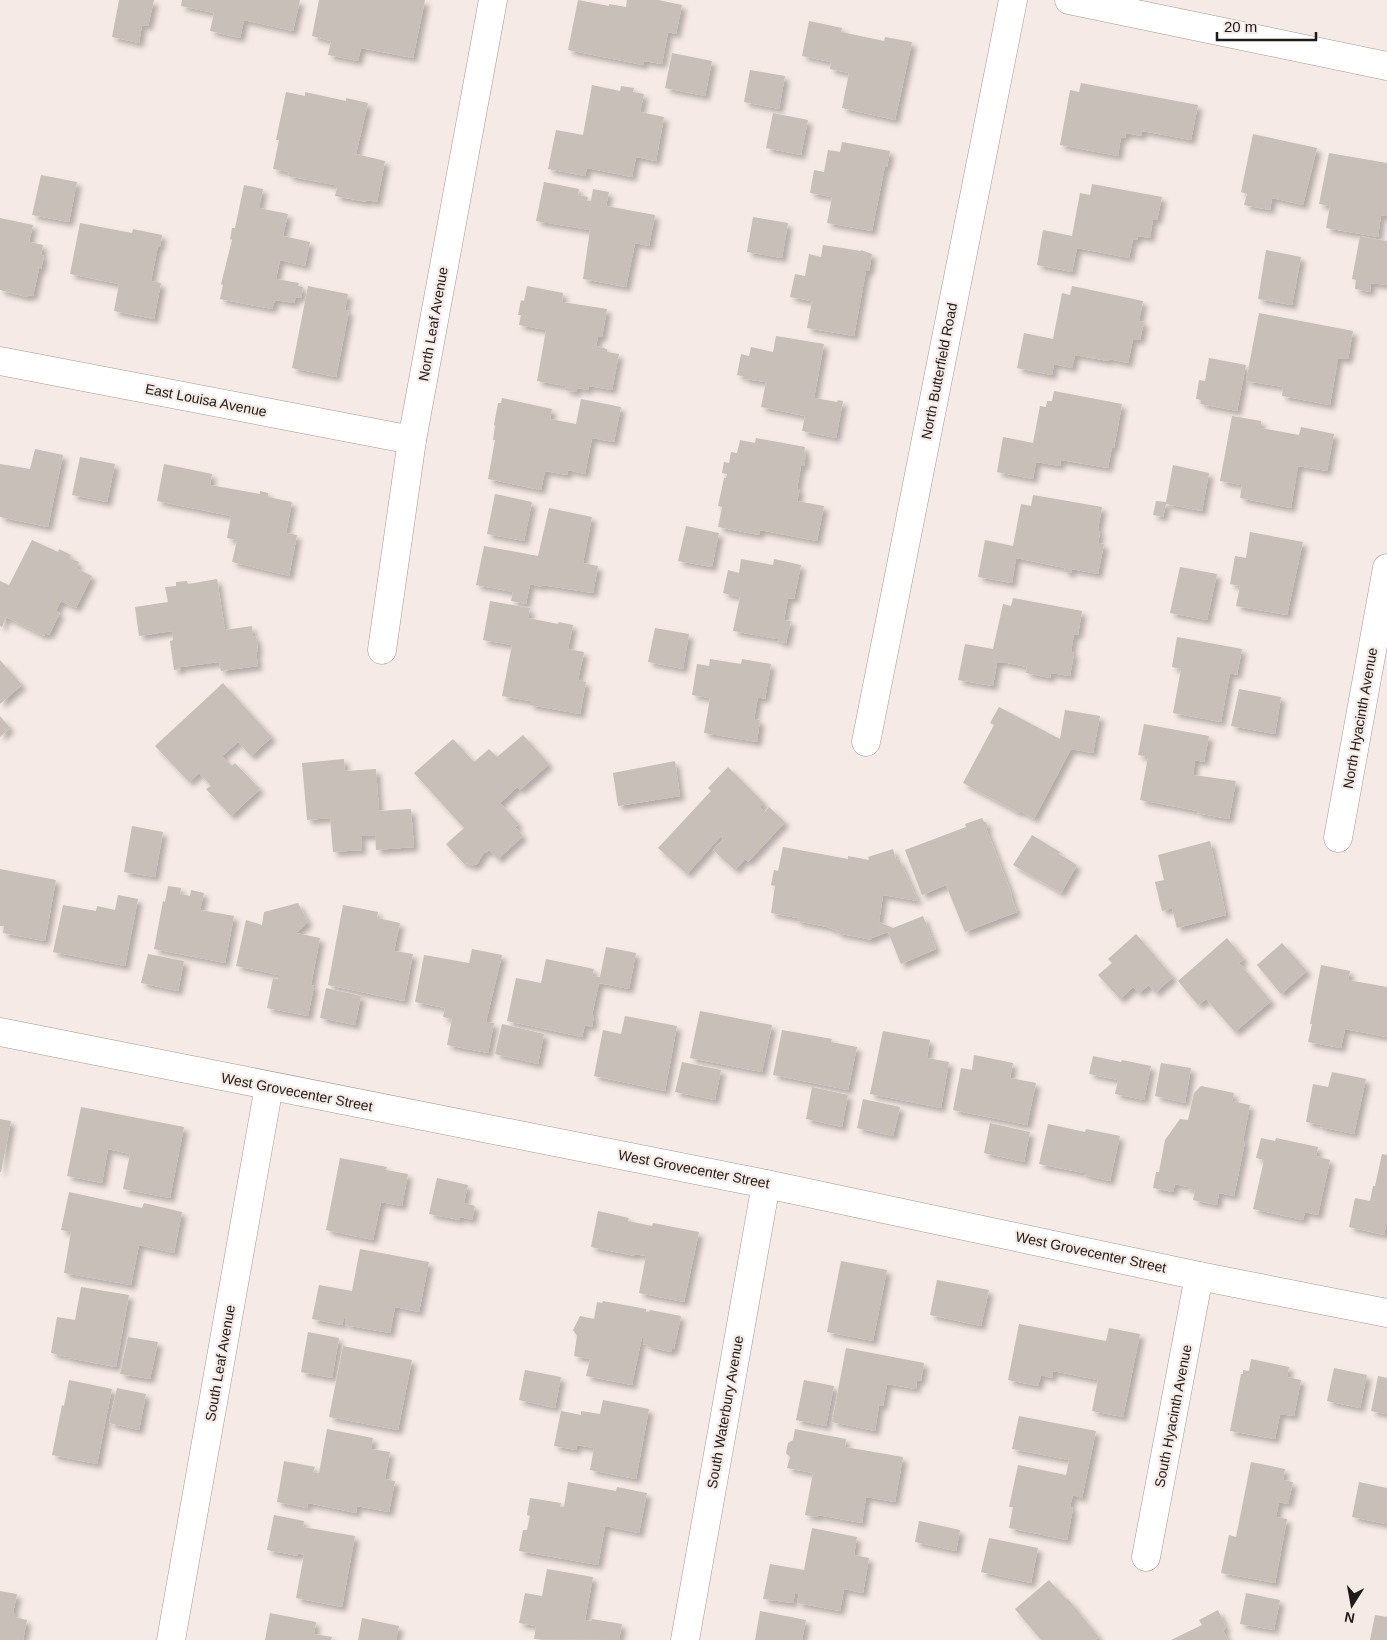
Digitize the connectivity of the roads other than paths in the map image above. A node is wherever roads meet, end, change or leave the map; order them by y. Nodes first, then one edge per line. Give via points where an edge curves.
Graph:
1 (492, 0) edge
2 (1013, 0) edge
3 (1069, 0) edge
4 (1387, 66) edge
5 (0, 360) edge
6 (412, 440) junction
7 (1387, 568) edge
8 (382, 650) dead end
9 (866, 742) dead end
10 (1338, 838) dead end
11 (0, 1032) edge
12 (269, 1086) junction
13 (766, 1184) junction
14 (1200, 1276) junction
15 (1387, 1313) edge
16 (1146, 1557) dead end
17 (171, 1640) edge
18 (684, 1640) edge

1 - 6 street, North Leaf Avenue
2 - 9 street, North Butterfield Road
3 - 4 street
5 - 6 street, East Louisa Avenue
6 - 8 street, North Leaf Avenue
7 - 10 street, North Hyacinth Avenue
11 - 12 street, West Grovecenter Street
12 - 13 street, West Grovecenter Street
12 - 17 street, South Leaf Avenue
13 - 14 street, West Grovecenter Street
13 - 18 street, South Waterbury Avenue
14 - 15 street, West Grovecenter Street
14 - 16 street, South Hyacinth Avenue

